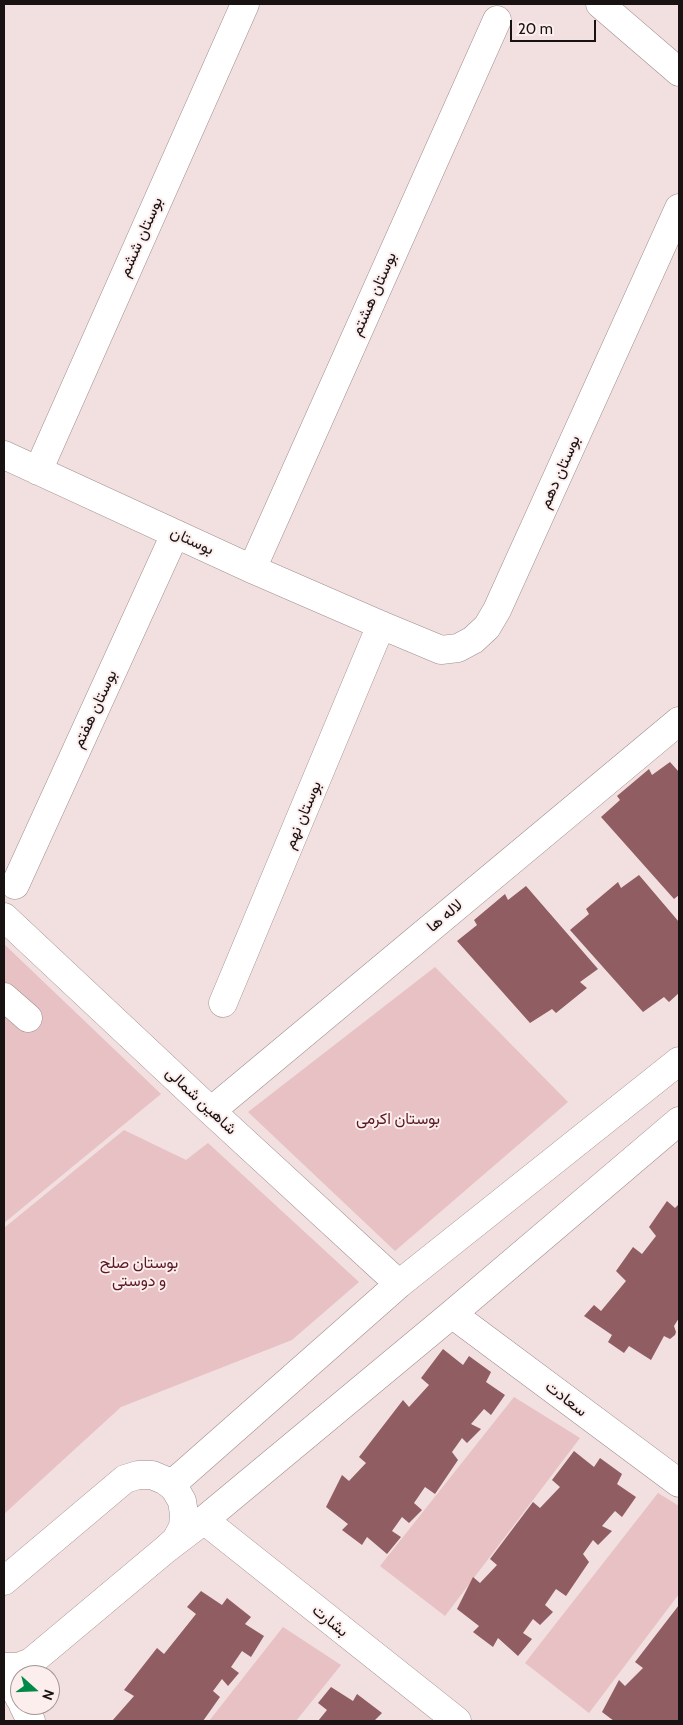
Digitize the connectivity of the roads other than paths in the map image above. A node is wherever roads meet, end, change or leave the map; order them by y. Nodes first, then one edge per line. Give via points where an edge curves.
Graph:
1 (245, 4) edge
2 (600, 4) edge
3 (497, 20) dead end
4 (679, 72) edge
5 (679, 208) edge
6 (4, 455) edge
7 (38, 471) junction
8 (175, 534) junction
9 (252, 569) junction
10 (381, 625) junction
11 (679, 721) edge
12 (15, 884) dead end
13 (4, 917) edge
14 (4, 997) edge
15 (223, 1003) dead end
16 (28, 1018) dead end
17 (679, 1060) edge
18 (211, 1111) junction
19 (679, 1121) edge
20 (399, 1284) junction
21 (452, 1314) junction
22 (679, 1483) edge
23 (171, 1486) junction
24 (204, 1520) junction
25 (166, 1549) junction
26 (4, 1581) edge
27 (4, 1667) edge
28 (10, 1679) edge
29 (457, 1721) edge

1 - 7 street, بوستان ششم
2 - 4 street
3 - 9 street, بوستان هشتم
5 - 10 street, بوستان دهم via 502,601 487,627 458,648 440,650
6 - 7 street, بوستان
7 - 8 street, بوستان
8 - 9 street, بوستان
8 - 12 street, بوستان هفتم
9 - 10 street, بوستان
10 - 15 street, بوستان نهم
11 - 18 street, لاله ها
13 - 18 street, شاهین شمالی
14 - 16 street
17 - 20 street
18 - 20 street, شاهین شمالی
19 - 21 street
20 - 23 street
21 - 22 street, سعادت
21 - 24 street
23 - 25 street via 182,1501 183,1527
23 - 26 street via 152,1475 125,1479
24 - 25 street
24 - 29 street, بشارت
25 - 27 street via 32,1662
27 - 28 street

